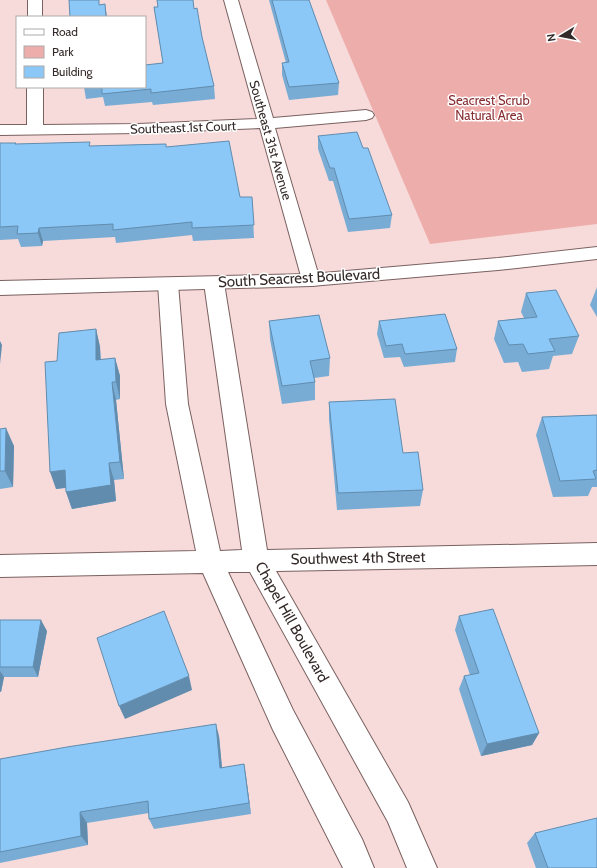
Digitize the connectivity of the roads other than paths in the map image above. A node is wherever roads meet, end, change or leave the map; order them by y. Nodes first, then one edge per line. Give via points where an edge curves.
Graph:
1 (35, 0) edge
2 (232, 0) edge
3 (35, 16) edge
4 (35, 88) edge
5 (366, 115) dead end
6 (267, 124) junction
7 (0, 130) edge
8 (35, 130) junction
9 (597, 253) edge
10 (311, 280) junction
11 (214, 283) junction
12 (168, 284) junction
13 (0, 288) edge
14 (597, 554) edge
15 (256, 560) junction
16 (210, 561) junction
17 (0, 566) edge
18 (359, 868) edge
19 (422, 868) edge

1 - 3 street
2 - 6 street, Southeast 31st Avenue
4 - 8 street
5 - 6 street, Southeast 1st Court
6 - 8 street, Southeast 1st Court
6 - 10 street, Southeast 31st Avenue
7 - 8 street, Southeast 1st Court
9 - 10 street, South Seacrest Boulevard
10 - 11 street, South Seacrest Boulevard
11 - 12 street, South Seacrest Boulevard
11 - 15 street, Chapel Hill Boulevard
12 - 13 street, South Seacrest Boulevard
12 - 16 street via 177,404
14 - 15 street, Southwest 4th Street
15 - 16 street, Southwest 4th Street
15 - 19 street, Chapel Hill Boulevard via 398,812
16 - 17 street, Southwest 4th Street
16 - 18 street via 282,720

